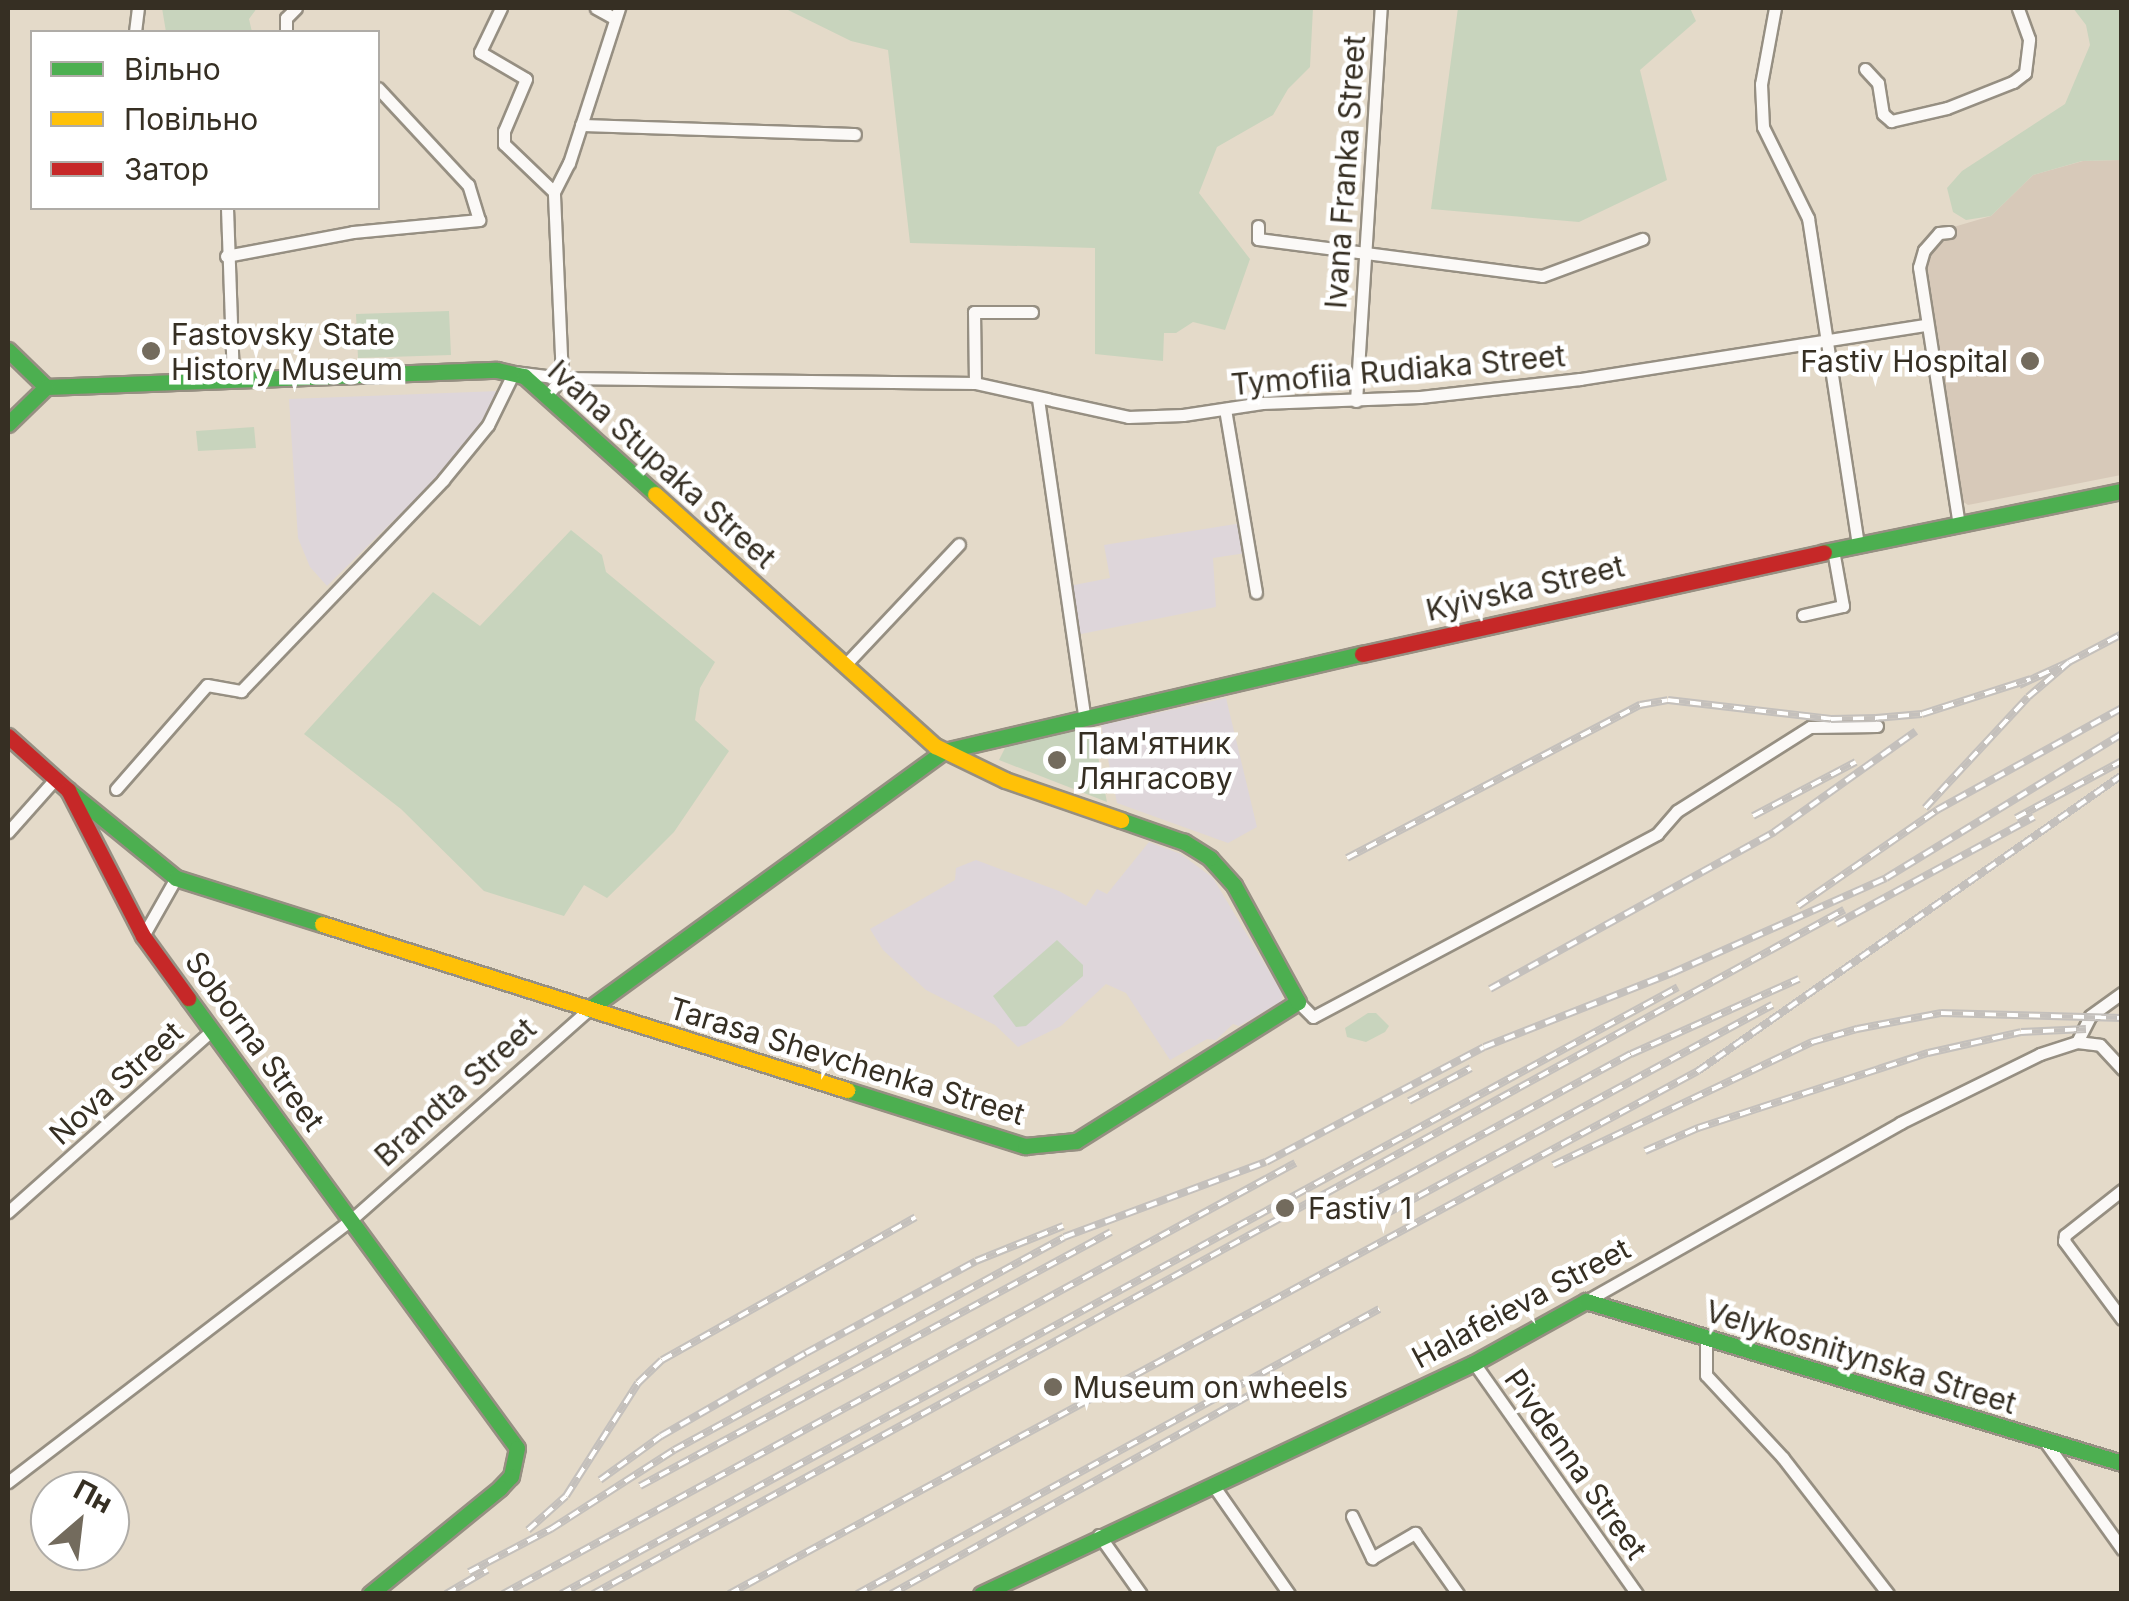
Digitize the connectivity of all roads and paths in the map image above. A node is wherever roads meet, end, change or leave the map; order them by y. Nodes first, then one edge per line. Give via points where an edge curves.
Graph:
1 (296, 8) edge
2 (501, 8) edge
3 (596, 8) edge
4 (1381, 8) edge
5 (1776, 8) edge
6 (2018, 8) edge
7 (617, 13) edge
8 (286, 30) edge
9 (1866, 69) dead end
10 (380, 90) edge
11 (581, 126) junction
12 (855, 134) dead end
13 (554, 192) junction
14 (227, 210) edge
15 (1258, 226) dead end
16 (1949, 232) dead end
17 (1642, 239) dead end
18 (1363, 253) junction
19 (226, 256) junction
20 (1032, 312) dead end
21 (1926, 324) junction
22 (1826, 339) junction
23 (8, 350) edge
24 (514, 372) junction
25 (562, 378) junction
26 (233, 380) junction
27 (975, 383) junction
28 (46, 386) junction
29 (548, 394) junction
30 (1038, 399) junction
31 (1356, 401) junction
32 (1226, 409) junction
33 (8, 424) edge
34 (2122, 491) edge
35 (1959, 524) junction
36 (960, 544) dead end
37 (1858, 545) junction
38 (1833, 550) junction
39 (1256, 592) dead end
40 (1804, 615) dead end
41 (846, 665) junction
42 (1084, 716) junction
43 (1878, 726) dead end
44 (8, 736) edge
45 (944, 751) junction
46 (55, 778) junction
47 (68, 790) junction
48 (116, 790) dead end
49 (8, 832) edge
50 (176, 878) junction
51 (143, 936) junction
52 (2122, 993) edge
53 (1298, 1002) junction
54 (589, 1010) junction
55 (212, 1030) junction
56 (2076, 1042) junction
57 (2122, 1068) edge
58 (2122, 1190) edge
59 (8, 1212) edge
60 (352, 1219) junction
61 (1586, 1301) junction
62 (2122, 1319) edge
63 (1706, 1340) junction
64 (1474, 1363) junction
65 (2044, 1440) junction
66 (2122, 1463) edge
67 (8, 1482) edge
68 (1212, 1485) junction
69 (1352, 1516) dead end
70 (1099, 1535) junction
71 (2122, 1549) edge
72 (1635, 1593) edge
73 (370, 1594) edge
74 (981, 1594) edge
75 (1141, 1594) edge
76 (1289, 1594) edge
77 (1458, 1594) edge
78 (1888, 1594) edge

1 - 8 street
2 - 13 street via 480,52 526,78 504,144
3 - 7 street
4 - 18 street, Ivana Franka Street
5 - 22 street via 1761,84 1763,127 1808,218
6 - 9 street via 2029,39 2025,73 2013,82 1891,121 1882,114 1878,83
7 - 11 street
10 - 19 street via 468,185 478,220 353,232
11 - 12 street
11 - 13 street
13 - 25 street
14 - 19 street
15 - 18 street via 1258,239
16 - 21 street via 1924,250
17 - 18 street via 1542,276
18 - 31 street, Ivana Franka Street
19 - 26 street
20 - 27 street via 974,312
21 - 22 street, Tymofiia Rudiaka Street
21 - 35 street
22 - 31 street, Tymofiia Rudiaka Street via 1580,379
22 - 37 street
23 - 28 street
24 - 25 street, Tymofiia Rudiaka Street
24 - 26 street, Ivana Stupaka Street
24 - 29 street, Ivana Stupaka Street
24 - 48 street via 488,425 443,480 241,691 207,685
25 - 27 street, Tymofiia Rudiaka Street
25 - 29 street
26 - 28 street, Ivana Stupaka Street
27 - 30 street, Tymofiia Rudiaka Street
28 - 33 street
29 - 41 street, Ivana Stupaka Street
30 - 32 street, Tymofiia Rudiaka Street via 1128,417
30 - 42 street
31 - 32 street, Tymofiia Rudiaka Street
32 - 39 street
34 - 35 street, Kyivska Street
35 - 37 street, Kyivska Street
36 - 41 street
37 - 38 street, Kyivska Street
38 - 40 street via 1843,606
38 - 42 street, Kyivska Street
41 - 45 street, Ivana Stupaka Street
42 - 45 street, Kyivska Street
43 - 53 street via 1810,728 1676,812 1658,834 1313,1017
44 - 46 street, Soborna Street
45 - 53 street, Ivana Stupaka Street via 1004,780 1184,842 1210,858 1234,886
45 - 54 street, Brandta Street
46 - 47 street, Soborna Street
46 - 49 street
47 - 50 street
47 - 51 street, Soborna Street
50 - 51 street
50 - 54 street, Tarasa Shevchenka Street
51 - 55 street, Soborna Street
52 - 56 street via 2090,1016
53 - 54 street, Tarasa Shevchenka Street via 1076,1141 1054,1146 1025,1146
54 - 60 street, Brandta Street
55 - 59 street, Nova Street
55 - 60 street, Soborna Street
56 - 57 street via 2100,1045
56 - 61 street, Halafeieva Street via 1900,1123
58 - 62 street via 2064,1241
60 - 67 street, Brandta Street
60 - 73 street, Soborna Street via 517,1448 511,1476 500,1488
61 - 63 street, Velykosnitynska Street
61 - 64 street, Halafeieva Street
63 - 65 street, Velykosnitynska Street
63 - 78 street via 1706,1375 1783,1458
64 - 68 street, Halafeieva Street
64 - 72 street, Pivdenna Street
65 - 66 street, Velykosnitynska Street
65 - 71 street
68 - 70 street, Halafeieva Street
68 - 76 street
69 - 77 street via 1372,1558 1415,1534
70 - 74 street, Halafeieva Street
70 - 75 street

